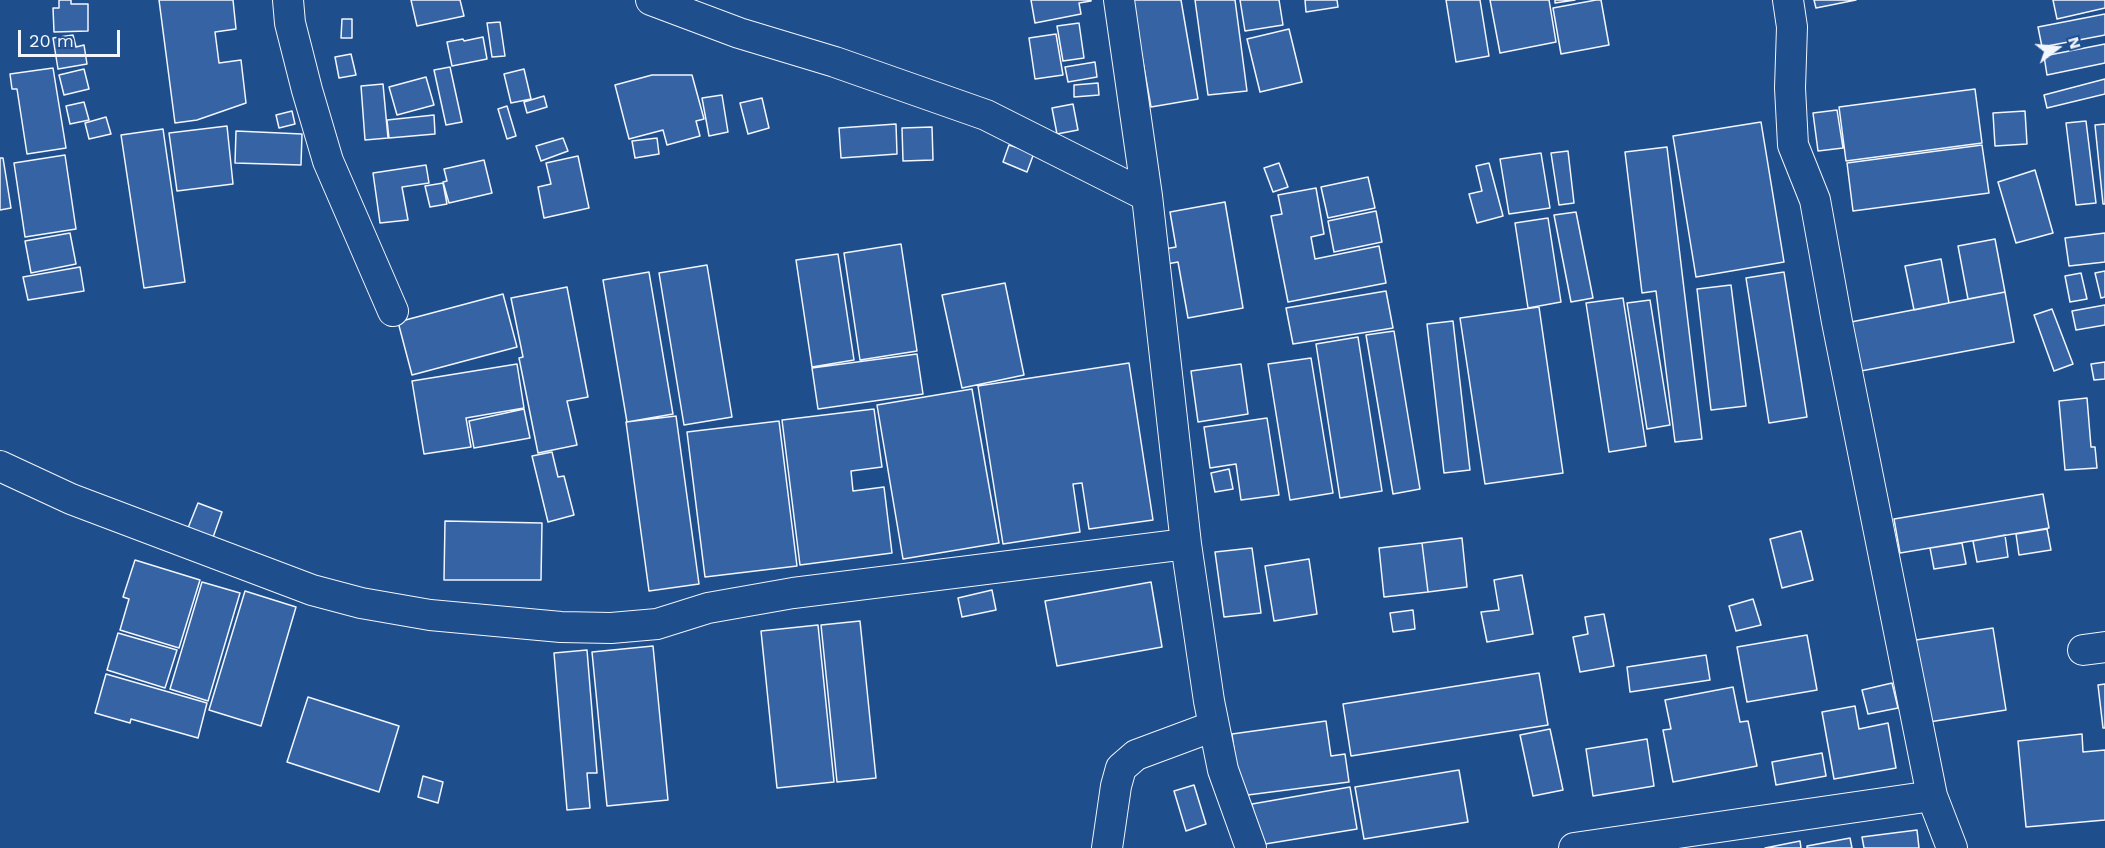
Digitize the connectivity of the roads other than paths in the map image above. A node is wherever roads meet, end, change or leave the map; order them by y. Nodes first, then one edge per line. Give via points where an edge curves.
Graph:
1 (288, 0) edge
2 (651, 0) edge
3 (1119, 0) edge
4 (1788, 0) edge
5 (1147, 196) junction
6 (393, 311) dead end
7 (0, 466) edge
8 (1186, 544) junction
9 (1214, 726) junction
10 (1932, 796) junction
11 (1653, 843) edge
12 (1107, 848) edge
13 (1251, 848) edge
14 (1574, 848) edge
15 (1952, 848) edge

1 - 6 street via 290,23 328,161
2 - 5 street via 986,115
3 - 5 street
4 - 10 street via 1792,27 1793,145 1815,200
5 - 8 street
7 - 8 street via 71,499 312,590 430,615 561,627 657,624 708,608 793,593
8 - 9 street
9 - 12 street via 1136,755 1121,768
9 - 13 street via 1223,770
10 - 11 street
10 - 15 street
11 - 14 street

